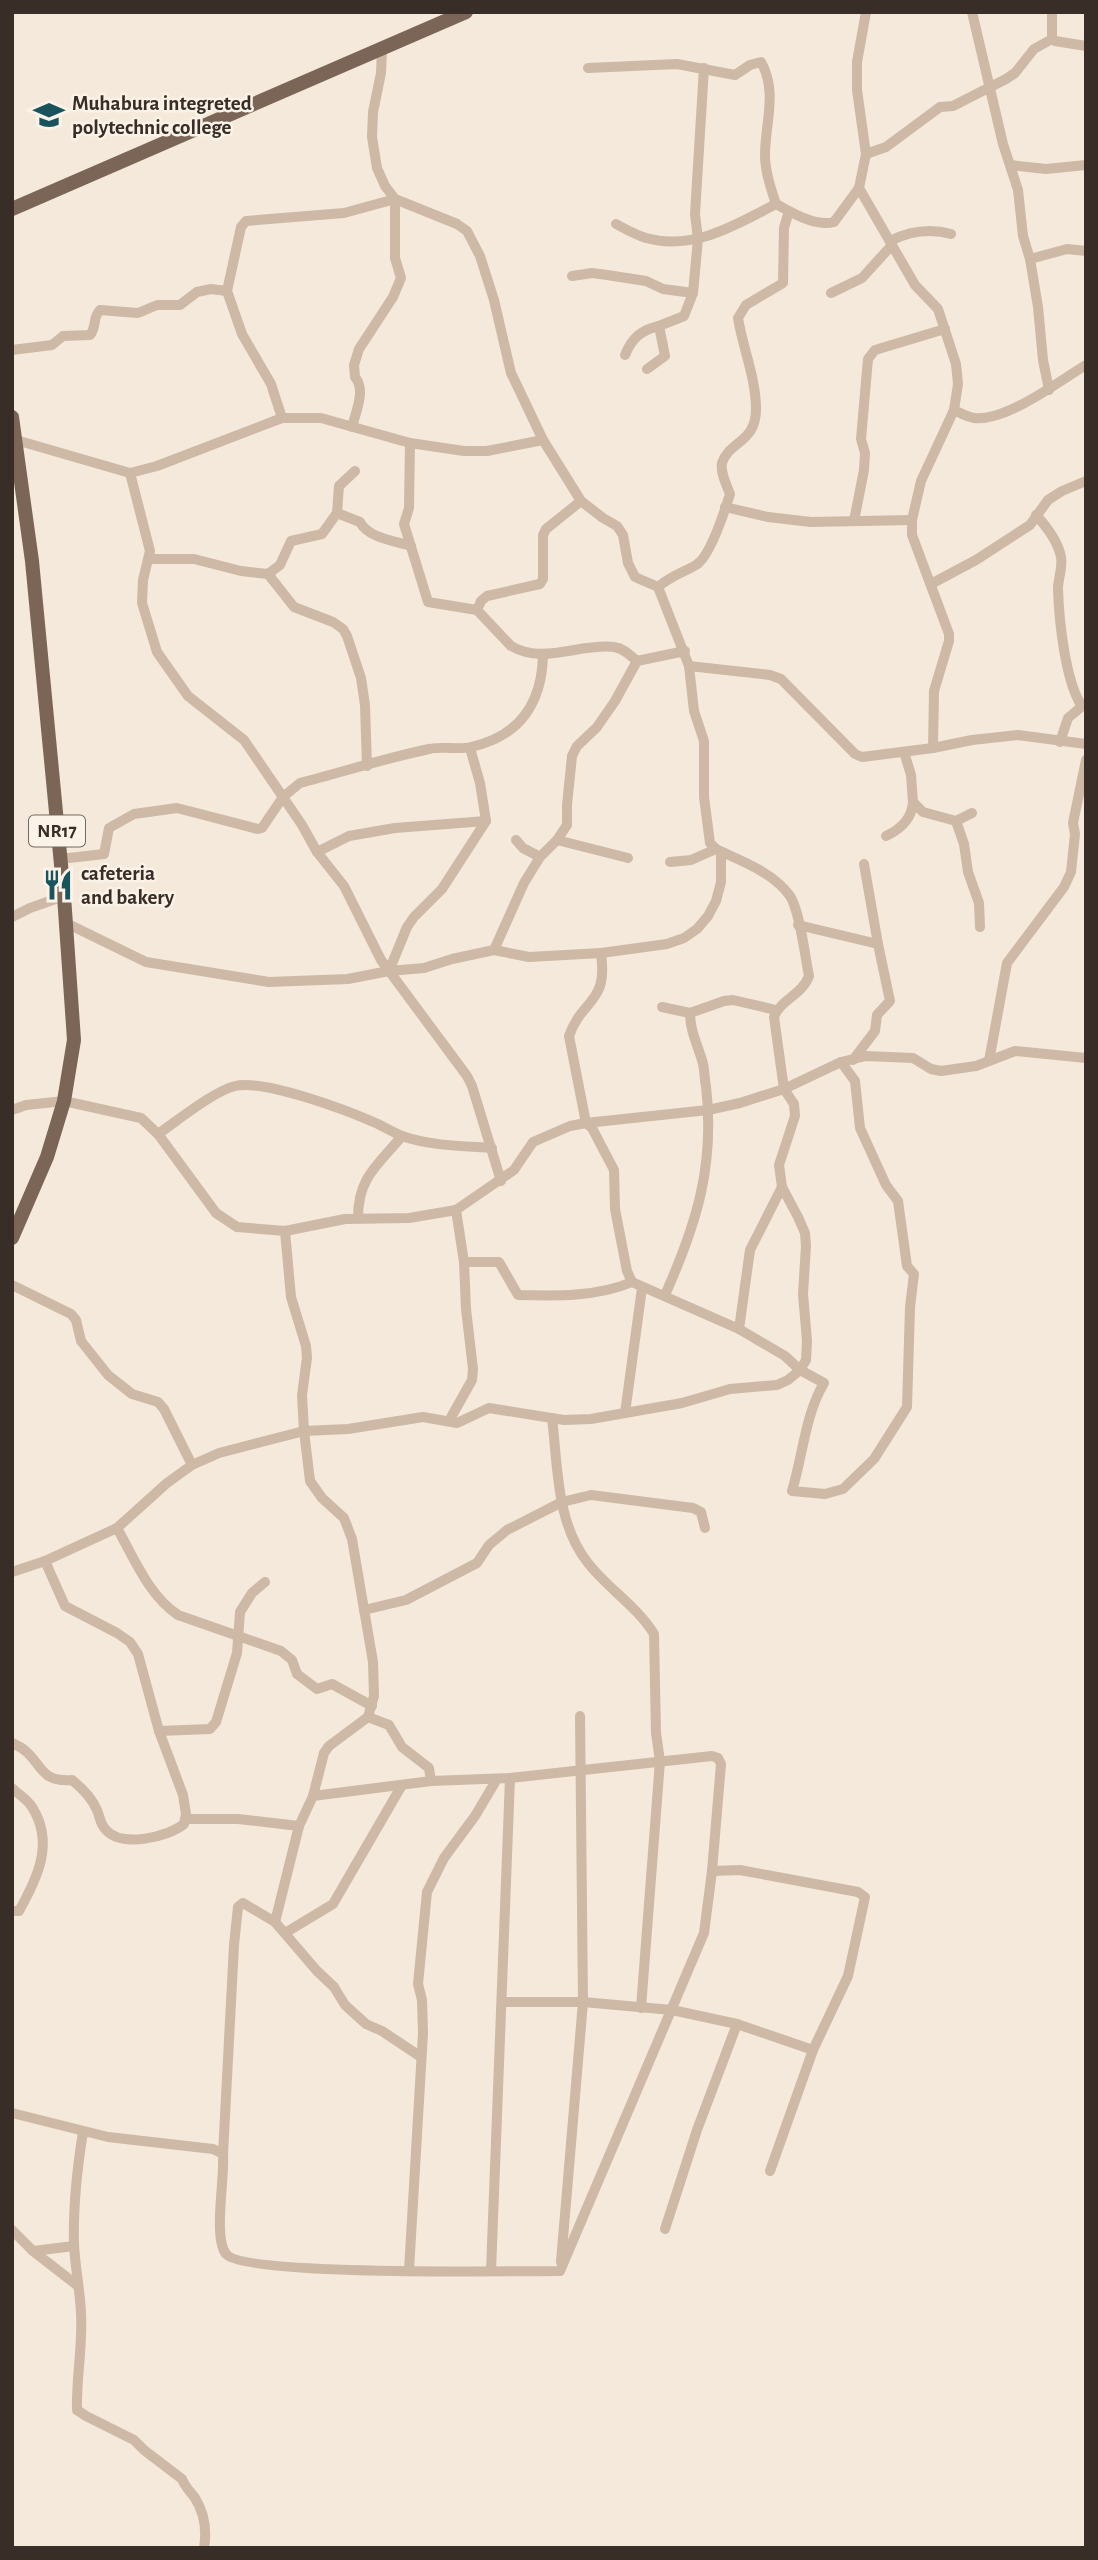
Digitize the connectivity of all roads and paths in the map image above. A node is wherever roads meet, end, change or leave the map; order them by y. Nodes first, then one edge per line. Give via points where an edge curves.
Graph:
1 (466, 12) edge
2 (866, 12) edge
3 (972, 12) edge
4 (1052, 12) edge
5 (1052, 39) junction
6 (1086, 46) edge
7 (382, 50) junction
8 (588, 68) dead end
9 (704, 68) junction
10 (990, 87) junction
11 (866, 154) junction
12 (1010, 165) junction
13 (1086, 165) edge
14 (859, 188) junction
15 (395, 199) junction
16 (776, 204) junction
17 (12, 209) edge
18 (789, 211) junction
19 (616, 224) dead end
20 (951, 234) dead end
21 (698, 239) junction
22 (891, 243) junction
23 (1086, 251) edge
24 (1030, 259) junction
25 (572, 276) dead end
26 (227, 291) junction
27 (693, 293) junction
28 (831, 293) dead end
29 (659, 326) junction
30 (945, 329) junction
31 (12, 350) edge
32 (625, 355) dead end
33 (1086, 365) edge
34 (648, 369) dead end
35 (1049, 390) junction
36 (954, 410) junction
37 (12, 417) edge
38 (282, 418) junction
39 (352, 427) junction
40 (16, 440) junction
41 (543, 440) junction
42 (410, 443) junction
43 (355, 471) dead end
44 (130, 473) junction
45 (1086, 481) edge
46 (581, 501) junction
47 (726, 508) junction
48 (337, 513) junction
49 (1036, 515) junction
50 (912, 520) junction
51 (854, 522) junction
52 (411, 546) junction
53 (150, 559) junction
54 (268, 574) junction
55 (931, 584) junction
56 (657, 587) junction
57 (477, 610) junction
58 (685, 651) junction
59 (543, 655) junction
60 (637, 661) junction
61 (689, 666) junction
62 (1083, 704) edge
63 (1060, 742) junction
64 (1086, 744) edge
65 (470, 748) junction
66 (933, 748) junction
67 (1086, 750) edge
68 (904, 752) junction
69 (1086, 760) edge
70 (367, 766) junction
71 (283, 797) junction
72 (913, 802) junction
73 (972, 813) dead end
74 (486, 821) junction
75 (956, 821) junction
76 (886, 836) dead end
77 (516, 840) dead end
78 (557, 840) junction
79 (718, 851) junction
80 (317, 852) junction
81 (540, 857) junction
82 (628, 858) dead end
83 (60, 859) junction
84 (670, 862) dead end
85 (864, 864) dead end
86 (64, 896) junction
87 (12, 918) edge
88 (66, 923) junction
89 (798, 925) junction
90 (980, 927) dead end
91 (878, 944) junction
92 (494, 950) junction
93 (601, 953) junction
94 (389, 971) junction
95 (662, 1007) dead end
96 (776, 1010) junction
97 (690, 1013) junction
98 (1086, 1058) edge
99 (847, 1061) junction
100 (989, 1061) junction
101 (784, 1089) junction
102 (64, 1101) junction
103 (12, 1110) edge
104 (708, 1110) junction
105 (586, 1123) junction
106 (158, 1134) junction
107 (402, 1136) junction
108 (492, 1148) junction
109 (501, 1181) junction
110 (782, 1187) junction
111 (456, 1210) junction
112 (358, 1218) junction
113 (285, 1231) junction
114 (12, 1238) edge
115 (464, 1262) junction
116 (12, 1285) edge
117 (637, 1285) junction
118 (666, 1295) junction
119 (739, 1329) junction
120 (800, 1370) junction
121 (625, 1413) junction
122 (552, 1418) junction
123 (449, 1421) junction
124 (304, 1431) junction
125 (192, 1465) junction
126 (562, 1502) junction
127 (117, 1528) junction
128 (705, 1528) dead end
129 (45, 1561) junction
130 (12, 1572) edge
131 (265, 1582) dead end
132 (364, 1610) junction
133 (239, 1635) junction
134 (370, 1711) junction
135 (580, 1716) dead end
136 (159, 1731) junction
137 (12, 1743) edge
138 (660, 1761) junction
139 (580, 1770) junction
140 (510, 1778) junction
141 (497, 1779) junction
142 (431, 1781) junction
143 (401, 1785) junction
144 (12, 1788) edge
145 (313, 1796) junction
146 (185, 1819) junction
147 (299, 1826) junction
148 (712, 1871) junction
149 (12, 1911) edge
150 (275, 1922) junction
151 (285, 1933) junction
152 (502, 2002) junction
153 (583, 2002) junction
154 (641, 2008) junction
155 (672, 2010) junction
156 (737, 2024) junction
157 (813, 2050) junction
158 (421, 2057) junction
159 (12, 2113) edge
160 (83, 2132) junction
161 (223, 2154) junction
162 (770, 2171) dead end
163 (665, 2229) dead end
164 (12, 2230) edge
165 (74, 2246) junction
166 (33, 2251) junction
167 (409, 2270) junction
168 (491, 2271) junction
169 (560, 2272) junction
170 (78, 2286) junction
171 (204, 2548) edge

1 - 7 main road
2 - 11 street via 857,62
3 - 10 street
4 - 5 street
5 - 6 street
5 - 10 street via 1034,49 1015,73
7 - 15 street via 372,137 377,168
7 - 17 main road
8 - 9 street via 677,64
9 - 16 street via 736,75 761,62 769,76 765,156
9 - 21 street via 695,214
10 - 11 street via 953,106 940,107 886,147
10 - 12 street
11 - 14 street
12 - 13 street via 1046,169
12 - 24 street
14 - 18 street via 834,222 826,224
14 - 22 street
15 - 26 street via 344,213 246,220
15 - 39 street via 395,258 401,278 356,356 360,399
15 - 41 street via 467,231 487,278 511,373
16 - 18 street
16 - 21 street
18 - 47 street via 784,228 783,283 746,305 738,318 756,410 751,432 722,462 730,494
19 - 21 street via 644,238
20 - 22 street via 934,229 905,233
21 - 27 street
22 - 28 street via 862,278
22 - 30 street via 915,285 938,309
23 - 24 street via 1067,248
24 - 35 street
25 - 27 street via 607,275
26 - 31 street via 197,292 180,305 157,305 138,313 100,310 94,315 90,335 63,336 52,345
26 - 38 street
27 - 29 street via 684,316
29 - 32 street via 641,332
29 - 34 street via 665,356
30 - 36 street via 956,364
30 - 51 street via 875,350 867,359 861,439 864,470
33 - 35 street
35 - 36 street via 981,418
36 - 50 street via 921,481
37 - 40 main road, NR17
38 - 39 street via 308,416
38 - 44 street
39 - 42 street
40 - 44 street
40 - 83 main road, NR17
41 - 42 street via 487,451
41 - 46 street
42 - 52 street via 409,508 404,524
43 - 48 street via 339,486
44 - 53 street
45 - 49 street via 1048,500
46 - 56 street via 617,526 635,577
46 - 57 street via 542,535 540,584 487,596
47 - 51 street via 811,522
47 - 56 street via 699,564
48 - 52 street via 360,522 364,530
48 - 54 street via 322,534 291,541 280,565
49 - 55 street via 1030,525
49 - 62 street via 1061,555 1058,586 1069,676 1073,692
50 - 51 street
50 - 55 street via 912,535
52 - 57 street via 428,602
53 - 54 street via 194,559
53 - 71 street via 142,580 142,603 157,652 188,696 244,740
54 - 70 street via 294,607 333,622 347,636 361,678
55 - 66 street via 949,641 934,691
56 - 58 street
57 - 59 street via 512,646
58 - 60 street
58 - 61 street
59 - 60 street via 614,647
59 - 65 street via 542,677 522,722
60 - 78 street via 615,701 572,756 567,825
61 - 68 street via 781,679 855,754
61 - 79 street via 694,710 704,741 710,843
62 - 63 street via 1068,718
63 - 64 street
63 - 66 street via 1018,735
64 - 67 street
65 - 70 street via 430,748
65 - 74 street
66 - 68 street
68 - 72 street
69 - 100 street via 1073,823 1071,872 1007,963
70 - 71 street via 300,783
71 - 80 street
71 - 83 street via 262,828 177,808 134,814 109,828 104,854
72 - 75 street via 923,812
72 - 76 street via 909,818
73 - 75 street
74 - 80 street via 349,836
74 - 94 street via 442,889 407,927
75 - 90 street via 979,903
77 - 81 street
78 - 81 street
78 - 82 street
79 - 84 street
79 - 89 street via 783,888 791,897
79 - 93 street via 721,882 716,901 697,929 667,944
80 - 94 street via 344,886
81 - 92 street
83 - 86 main road, NR17
85 - 91 street
86 - 87 street
86 - 88 main road, NR17
88 - 94 street via 146,962 230,977 325,982
88 - 102 main road, NR17 via 74,1040
89 - 91 street
89 - 96 street via 809,976 799,992
91 - 99 street via 890,1001 877,1015 875,1031
92 - 93 street via 529,957
92 - 94 street via 424,968
93 - 105 street via 601,987 569,1036
94 - 108 street via 467,1076
95 - 97 street
96 - 97 street via 733,1000
96 - 101 street
97 - 104 street
98 - 100 street via 1015,1051
99 - 100 street via 903,1056 941,1071
99 - 101 street
99 - 120 street via 855,1080 860,1128 898,1201 906,1266 914,1274 906,1407 874,1459 843,1489 825,1494 792,1491 813,1402 824,1383
101 - 104 street
101 - 110 street via 794,1104 794,1115 779,1165
102 - 103 street
102 - 106 street via 141,1118
102 - 114 main road, NR17 via 47,1157
104 - 105 street
104 - 118 street via 707,1167 699,1205
105 - 109 street via 533,1142
105 - 117 street via 614,1170 615,1209 627,1271
106 - 107 street via 216,1095 234,1086 253,1086 277,1088
106 - 113 street via 216,1213 247,1230
107 - 108 street
107 - 112 street via 366,1179
108 - 109 street
109 - 111 street
110 - 119 street via 750,1250
110 - 120 street via 805,1233 807,1341
111 - 112 street via 409,1218
111 - 115 street
112 - 113 street
113 - 124 street via 291,1297 306,1346
115 - 117 street via 499,1262 518,1295 551,1296
115 - 123 street via 472,1380
116 - 125 street via 71,1314 81,1341 108,1375 132,1394 158,1402 164,1409
117 - 118 street
117 - 121 street
118 - 119 street
119 - 120 street
120 - 121 street via 777,1385 730,1389
121 - 122 street via 591,1419
122 - 123 street via 489,1408 461,1421
122 - 126 street
123 - 124 street via 423,1417
124 - 125 street via 219,1453
124 - 132 street via 310,1481 344,1518 352,1539
125 - 127 street
126 - 128 street via 591,1495 693,1508 701,1513
126 - 132 street via 507,1530 477,1563 406,1600
126 - 138 street via 569,1532 587,1563 654,1634
127 - 129 street
127 - 133 street via 165,1606 178,1615
129 - 130 street
129 - 136 street via 65,1606 130,1642 138,1654
131 - 133 street via 244,1603
132 - 134 street via 373,1662
133 - 134 street via 287,1655 297,1674 317,1689 332,1684
133 - 136 street via 216,1722 210,1729
134 - 142 street via 389,1725 402,1747 429,1768
134 - 145 street via 324,1753
135 - 139 street
136 - 146 street via 183,1795
137 - 146 street via 24,1748 46,1777 72,1780 83,1789 107,1832 117,1838 150,1839 174,1832
138 - 139 street
138 - 148 street via 712,1756 721,1764
138 - 154 street
139 - 140 street
139 - 153 street
140 - 141 street
140 - 152 street
141 - 142 street
141 - 158 street via 427,1892 418,1984
142 - 143 street
143 - 145 street
143 - 151 street via 333,1904
144 - 149 street via 32,1807 44,1846 37,1879 19,1911
145 - 147 street
146 - 147 street
147 - 150 street
148 - 155 street via 704,1933
148 - 157 street via 740,1870 865,1897 848,1976
150 - 151 street
150 - 161 street via 250,1905 239,1907
151 - 158 street via 345,2005 366,2024
152 - 153 street
152 - 168 street
153 - 154 street
153 - 169 street
154 - 155 street
155 - 156 street
155 - 169 street
156 - 157 street
156 - 163 street
157 - 162 street
158 - 167 street
159 - 160 street
160 - 161 street
160 - 165 street
161 - 167 street via 220,2217 227,2256 284,2269
164 - 166 street
165 - 166 street
165 - 170 street
166 - 170 street
167 - 168 street
168 - 169 street
170 - 171 street via 78,2410 134,2440 182,2479 203,2517 207,2531

